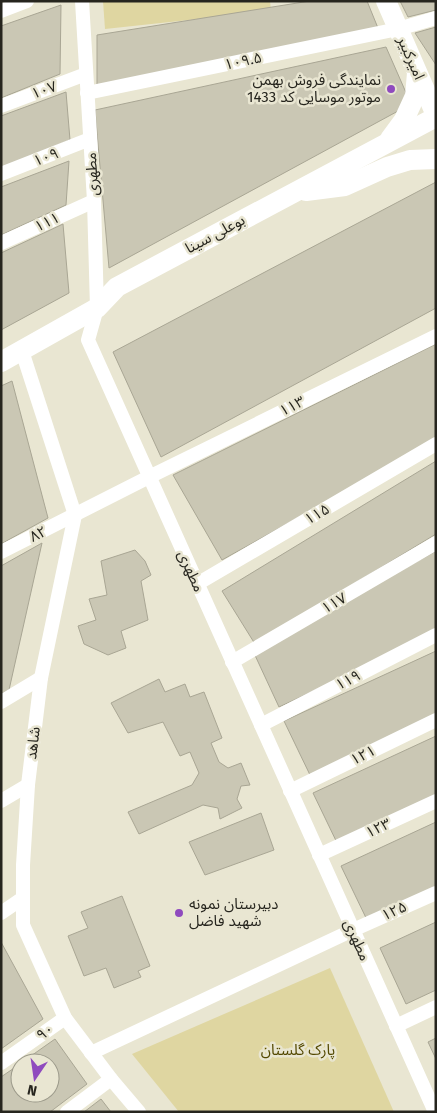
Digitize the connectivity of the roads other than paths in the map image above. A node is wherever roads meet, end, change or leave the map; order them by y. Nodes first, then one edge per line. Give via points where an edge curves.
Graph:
1 (27, 1) edge
2 (82, 1) edge
3 (386, 1) edge
4 (1, 11) edge
5 (436, 18) edge
6 (398, 29) junction
7 (417, 73) junction
8 (86, 74) junction
9 (87, 93) junction
10 (1, 106) edge
11 (436, 116) edge
12 (90, 139) junction
13 (388, 142) junction
14 (436, 159) edge
15 (1, 174) edge
16 (292, 193) junction
17 (94, 201) junction
18 (1, 243) edge
19 (97, 308) junction
20 (436, 336) edge
21 (22, 351) junction
22 (1, 362) edge
23 (436, 444) edge
24 (149, 477) junction
25 (75, 515) junction
26 (436, 543) edge
27 (1, 552) edge
28 (197, 584) junction
29 (436, 635) edge
30 (232, 662) junction
31 (41, 678) junction
32 (1, 702) edge
33 (436, 720) edge
34 (261, 725) junction
35 (28, 785) junction
36 (290, 791) junction
37 (1, 801) edge
38 (436, 801) edge
39 (319, 855) junction
40 (436, 893) edge
41 (23, 898) junction
42 (1, 913) edge
43 (353, 930) junction
44 (436, 1007) edge
45 (65, 1018) junction
46 (396, 1026) junction
47 (91, 1053) junction
48 (1, 1063) edge
49 (111, 1079) junction
50 (435, 1111) edge
51 (67, 1112) edge
52 (139, 1112) edge

1 - 4 street
2 - 8 street, مطهری
3 - 6 main road, امیرکبیر
5 - 6 street, ۱۰۹.۵
6 - 7 main road, امیرکبیر
6 - 9 street, ۱۰۹.۵
7 - 11 main road, امیرکبیر
7 - 13 main road via 415,96 404,120
8 - 9 street, مطهری
8 - 10 street, ۱۰۷
9 - 12 street, مطهری
11 - 13 main road, بوعلی سینا
12 - 15 street, ۱۰۹
12 - 17 street, مطهری
13 - 16 main road, بوعلی سینا
14 - 16 main road via 410,160 345,186
16 - 19 main road, بوعلی سینا via 117,286
17 - 18 street, ۱۱۱
17 - 19 street, مطهری
19 - 21 main road, بوعلی سینا
19 - 24 street, مطهری via 88,340
20 - 24 street, ۱۱۳
21 - 22 main road, بوعلی سینا
21 - 25 street, شاهد
23 - 28 street, ۱۱۵
24 - 25 street, ۱۱۳
24 - 28 street, مطهری
25 - 27 street, ۸۲
25 - 31 street, شاهد
26 - 30 street, ۱۱۷
28 - 30 street, مطهری
29 - 34 street, ۱۱۹
30 - 34 street, مطهری
31 - 32 street
31 - 35 street, شاهد
33 - 36 street, ۱۲۱
34 - 36 street, مطهری
35 - 37 street
35 - 41 street, شاهد
36 - 39 street, مطهری
38 - 39 street, ۱۲۳
39 - 43 street, مطهری
40 - 43 street, ۱۲۵
41 - 42 street
41 - 45 street, شاهد via 22,925
43 - 46 street, مطهری
43 - 47 street, ۱۲۵
44 - 46 street
45 - 47 street, شاهد
45 - 48 street, ۹۰
46 - 50 street, مطهری
47 - 49 street, شاهد
49 - 51 street
49 - 52 street, شاهد

